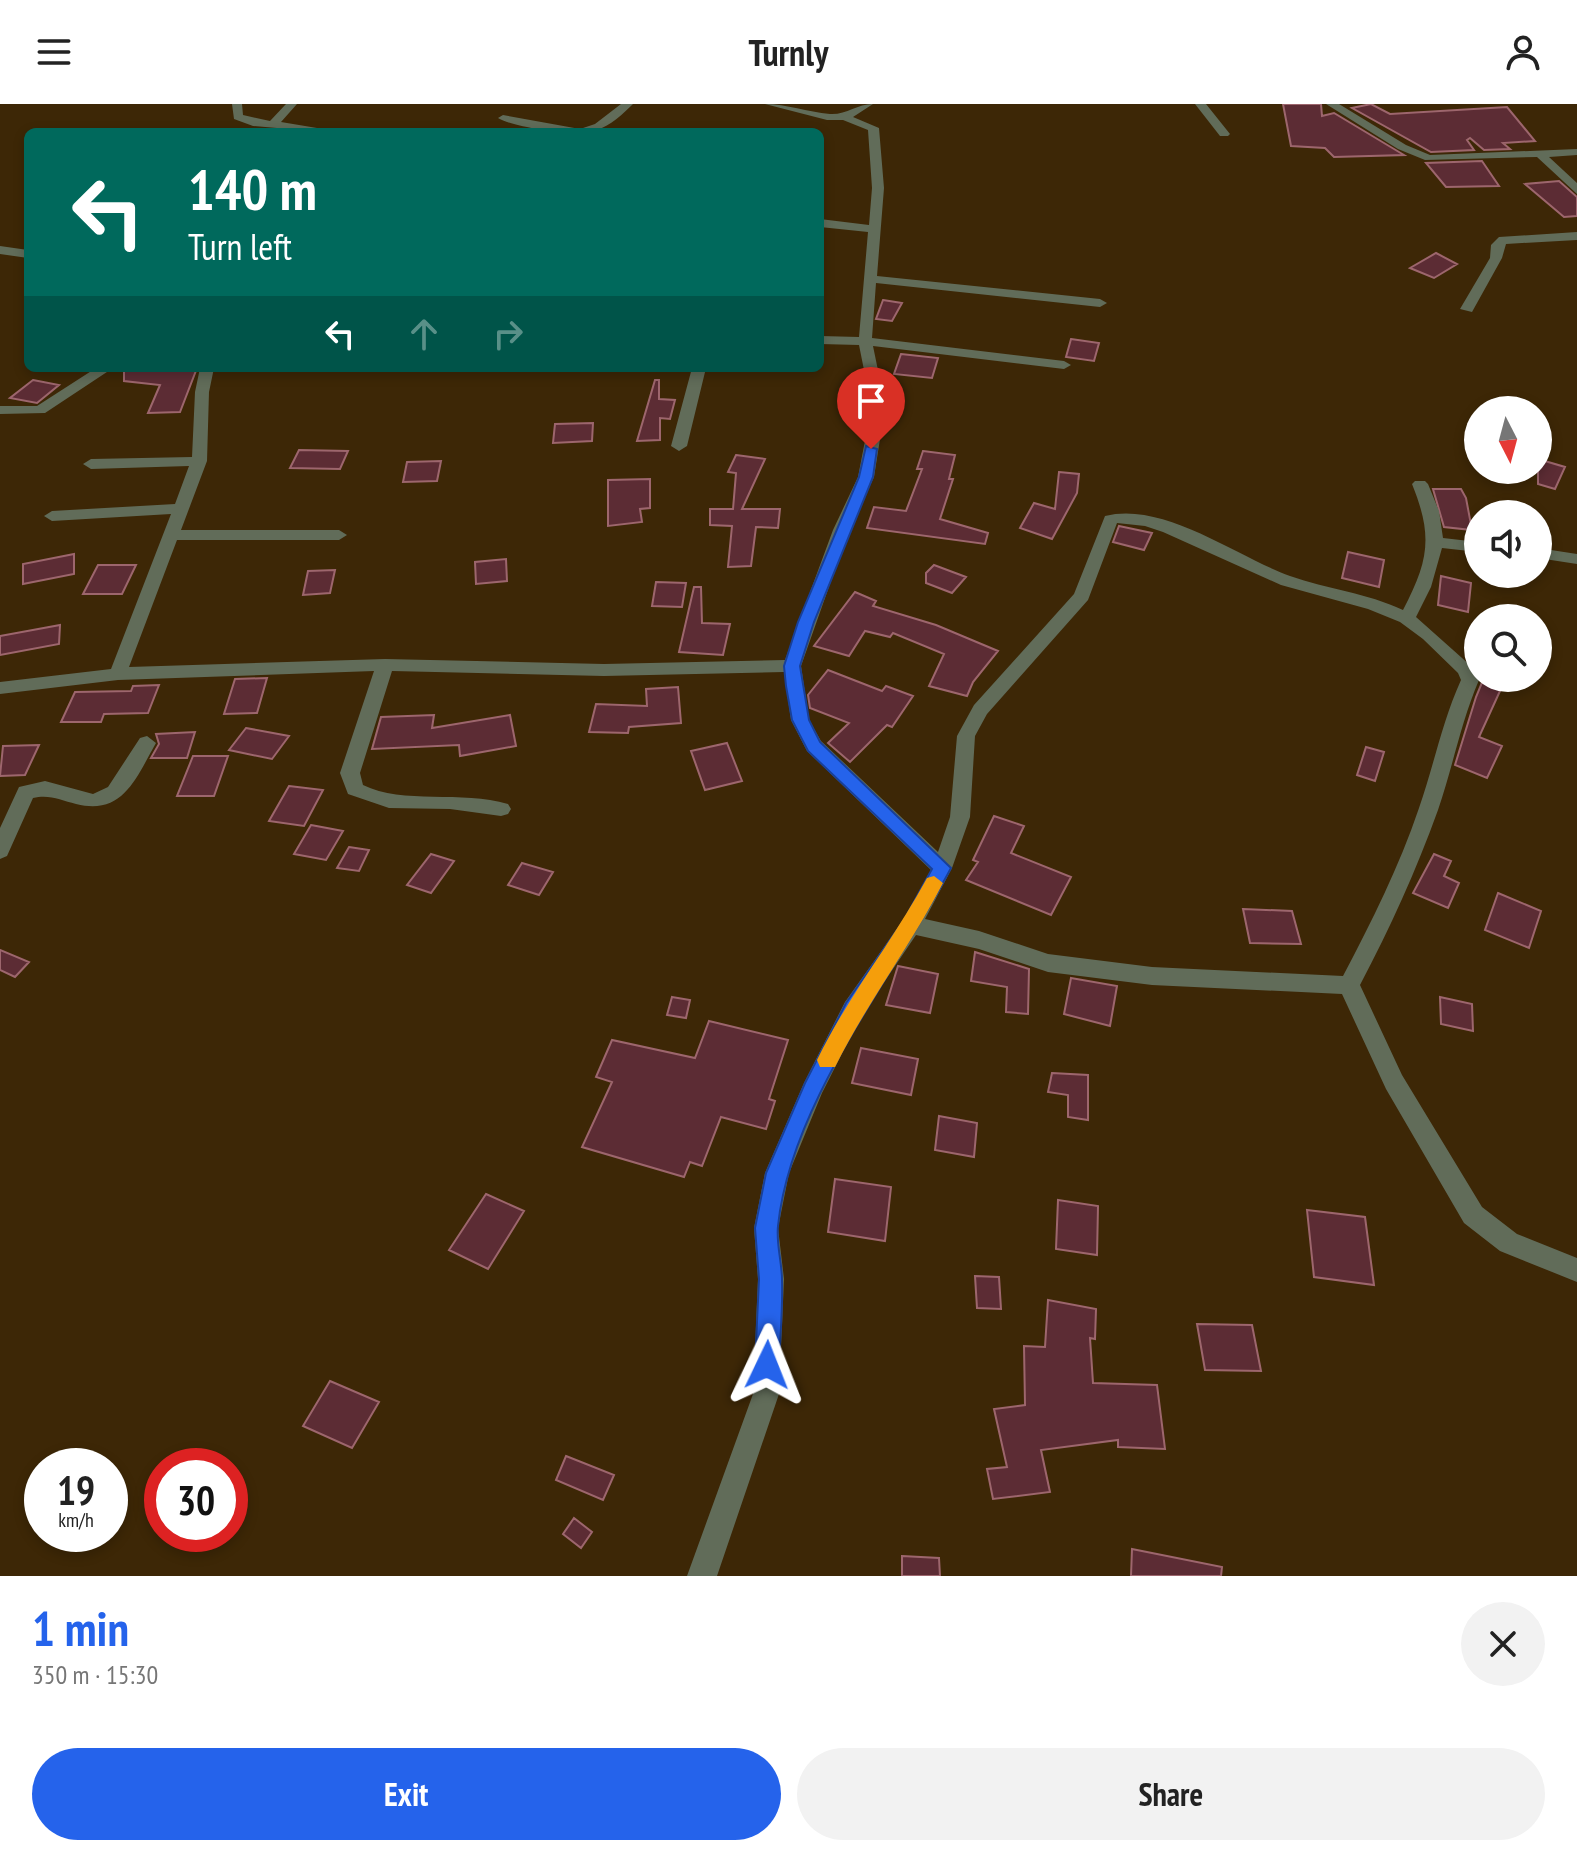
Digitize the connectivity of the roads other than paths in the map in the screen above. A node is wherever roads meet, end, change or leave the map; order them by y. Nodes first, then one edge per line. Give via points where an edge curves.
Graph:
1 (237, 104) edge
2 (292, 104) edge
3 (628, 104) edge
4 (770, 104) edge
5 (868, 104) edge
6 (1200, 104) edge
7 (1331, 104) edge
8 (844, 117) junction
9 (503, 118) dead end
10 (273, 124) junction
11 (311, 128) dead end
12 (559, 128) edge
13 (593, 128) edge
14 (1224, 134) dead end
15 (1538, 152) junction
16 (1577, 152) edge
17 (1577, 190) edge
18 (824, 223) edge
19 (875, 229) junction
20 (1577, 236) edge
21 (0, 250) edge
22 (24, 253) edge
23 (872, 279) junction
24 (1100, 303) dead end
25 (1467, 309) dead end
26 (824, 340) edge
27 (865, 341) junction
28 (1064, 365) dead end
29 (100, 372) edge
30 (205, 372) edge
31 (698, 372) edge
32 (0, 410) edge
33 (679, 446) dead end
34 (199, 461) junction
35 (91, 464) dead end
36 (1420, 484) dead end
37 (180, 509) junction
38 (52, 516) dead end
39 (172, 535) junction
40 (339, 535) dead end
41 (1436, 542) junction
42 (1464, 545) edge
43 (1552, 555) edge
44 (1577, 559) edge
45 (1407, 618) junction
46 (385, 665) junction
47 (792, 666) junction
48 (118, 674) junction
49 (0, 688) edge
50 (147, 743) dead end
51 (501, 809) dead end
52 (0, 851) edge
53 (942, 868) junction
54 (911, 925) junction
55 (1349, 985) junction
56 (1577, 1270) edge
57 (702, 1576) edge

1 - 10 street via 238,117
2 - 10 street
3 - 13 street
4 - 8 street
5 - 8 street
6 - 14 street
7 - 15 street via 1429,158
8 - 19 street via 873,128
9 - 12 street
10 - 11 street
15 - 16 street
15 - 17 street
18 - 19 street
19 - 23 street
20 - 25 street via 1503,240
21 - 22 street
23 - 24 street
23 - 27 street
26 - 27 street
27 - 28 street
27 - 47 street via 876,420 866,477
29 - 32 street via 40,410
30 - 34 street via 199,388
31 - 33 street
34 - 35 street
34 - 37 street
36 - 41 street
37 - 38 street
37 - 39 street
39 - 40 street
39 - 48 street via 137,611
41 - 42 street
41 - 45 street
43 - 44 street
45 - 53 street via 1273,576 1167,529 1111,519 1082,596 980,710 966,736 960,817
45 - 55 street via 1470,680 1389,910
46 - 47 street via 604,670
46 - 48 street
46 - 51 street via 350,773 355,789 369,798 397,803
47 - 53 street via 800,720 814,746
48 - 49 street
50 - 52 street via 106,799 93,801 45,788 26,792
53 - 54 street
54 - 55 street via 1048,963 1152,976
54 - 57 street via 853,1009 777,1173 766,1228 771,1279 766,1394
55 - 56 street via 1394,1082 1473,1215 1511,1246

